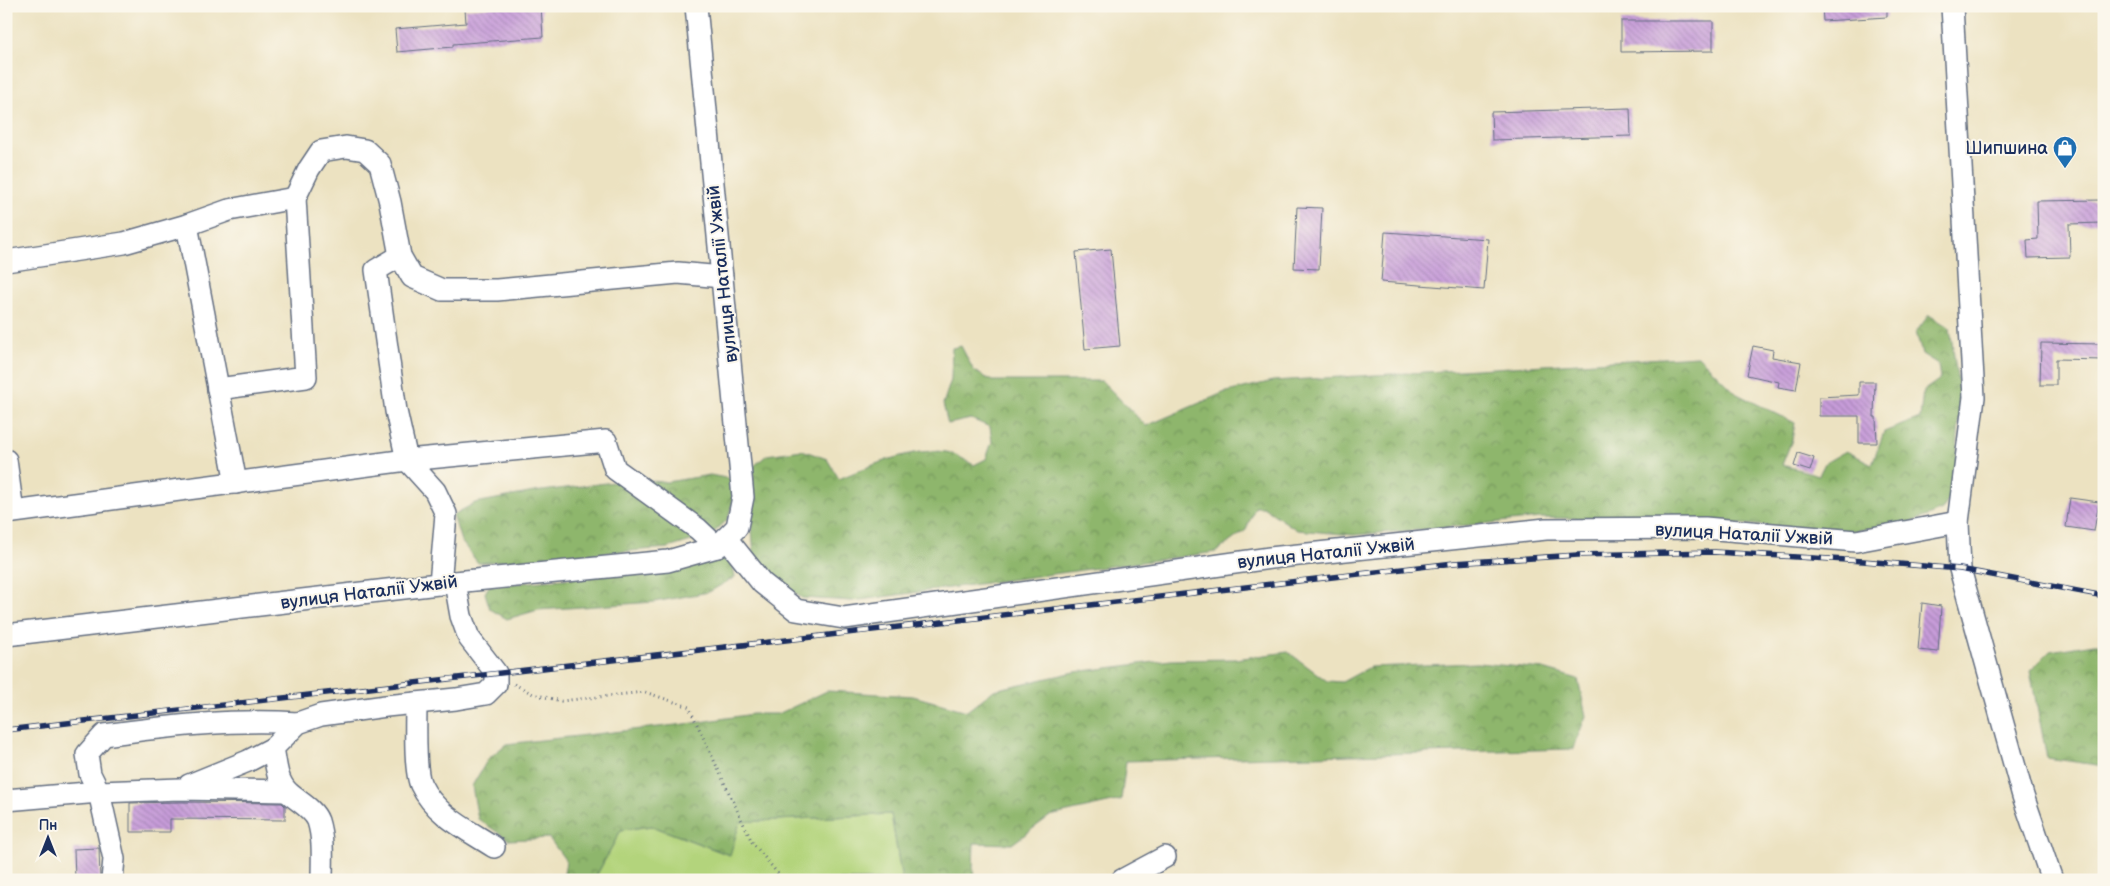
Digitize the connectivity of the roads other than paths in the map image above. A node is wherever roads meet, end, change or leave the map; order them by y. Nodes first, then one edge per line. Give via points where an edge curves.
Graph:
1 (696, 6) edge
2 (1952, 6) edge
3 (295, 198) junction
4 (187, 225) junction
5 (400, 256) junction
6 (6, 262) edge
7 (722, 277) junction
8 (218, 389) junction
9 (6, 460) edge
10 (407, 460) junction
11 (236, 483) junction
12 (10, 513) edge
13 (1958, 522) junction
14 (721, 542) junction
15 (447, 583) junction
16 (6, 635) edge
17 (416, 703) junction
18 (298, 723) junction
19 (273, 748) junction
20 (180, 789) junction
21 (286, 791) junction
22 (99, 792) junction
23 (6, 800) edge
24 (494, 847) dead end
25 (1165, 857) dead end
26 (112, 880) edge
27 (322, 880) edge
28 (1122, 880) edge
29 (2052, 880) edge

1 - 7 street, вулиця Наталії Ужвій
2 - 13 street via 1974,397
3 - 4 street via 229,210
3 - 5 street via 308,169 321,151 346,147 365,150 380,164
3 - 8 street via 306,377
4 - 6 street via 124,243
4 - 8 street
5 - 7 street via 412,277 442,290 497,290 678,273
5 - 10 street via 376,270 396,411
7 - 14 street, вулиця Наталії Ужвій via 743,497 737,527
8 - 11 street
9 - 12 street
10 - 11 street
10 - 14 street via 606,441 615,469
10 - 15 street via 435,491 446,514
11 - 12 street
13 - 14 street, вулиця Наталії Ужвій via 1856,540 1705,528 1546,529 1270,558 844,618 796,610 762,583
13 - 29 street via 1960,569 1975,629 2023,796
14 - 15 street, вулиця Наталії Ужвій via 668,561
15 - 16 street, вулиця Наталії Ужвій
15 - 17 street via 469,638 496,673 496,684 486,694
17 - 18 street via 321,715
17 - 24 street via 420,784 441,812
18 - 19 street
18 - 22 street via 266,721 170,726 104,735 88,754 90,774
19 - 20 street
19 - 21 street via 278,774
20 - 21 street
20 - 22 street
21 - 27 street via 304,804 317,820 322,846
22 - 23 street
22 - 26 street via 114,859
25 - 28 street

